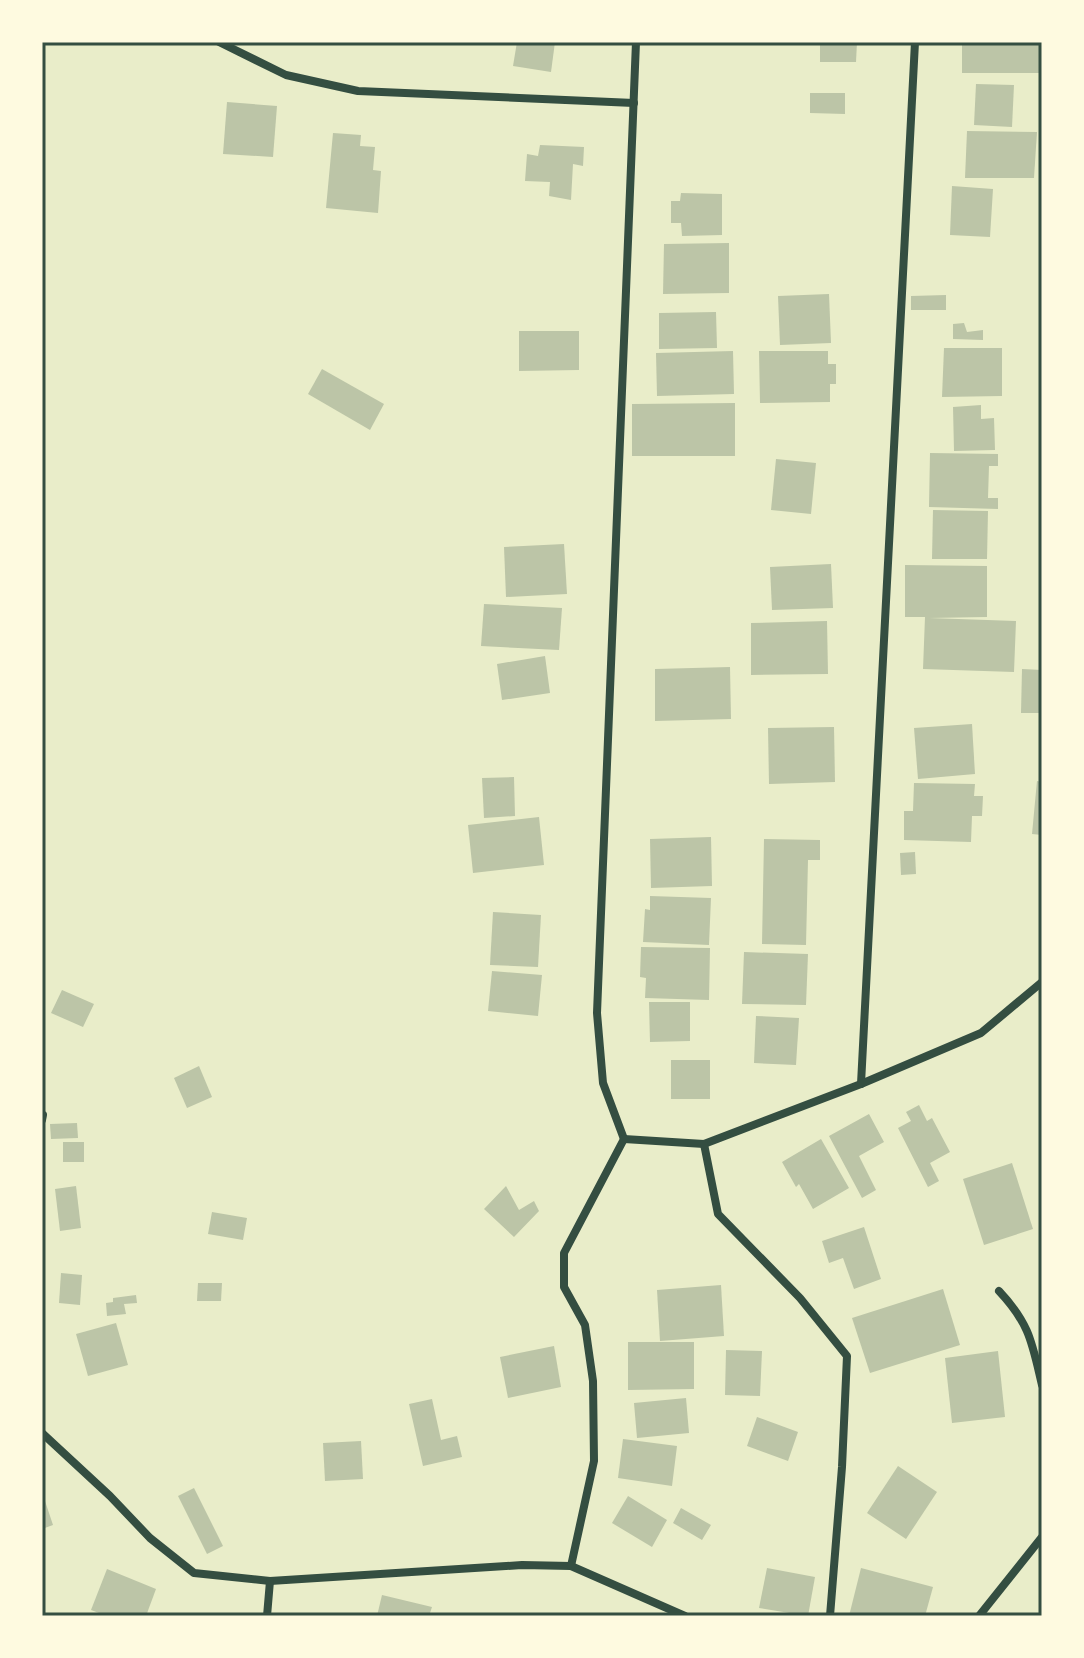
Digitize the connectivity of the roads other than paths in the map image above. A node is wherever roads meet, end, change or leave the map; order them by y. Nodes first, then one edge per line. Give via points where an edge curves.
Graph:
1 (219, 42) edge
2 (636, 42) edge
3 (915, 42) edge
4 (634, 103) junction
5 (1042, 982) edge
6 (861, 1084) junction
7 (624, 1139) junction
8 (704, 1144) junction
9 (999, 1291) dead end
10 (1042, 1385) edge
11 (42, 1433) edge
12 (1042, 1537) edge
13 (571, 1566) junction
14 (270, 1581) junction
15 (267, 1616) edge
16 (685, 1616) edge
17 (830, 1616) edge
18 (979, 1616) edge

1 - 4 street via 286,75 358,91
2 - 4 street
3 - 6 street
4 - 7 street via 597,1013 603,1083
5 - 6 street via 981,1033
6 - 8 street
7 - 8 street
7 - 13 street via 564,1253 564,1287 585,1325 593,1381 594,1461
8 - 17 street via 718,1214 800,1298 847,1356
9 - 10 street via 1028,1329
11 - 14 street via 150,1538 194,1573
12 - 18 street
13 - 14 street
13 - 16 street
14 - 15 street

